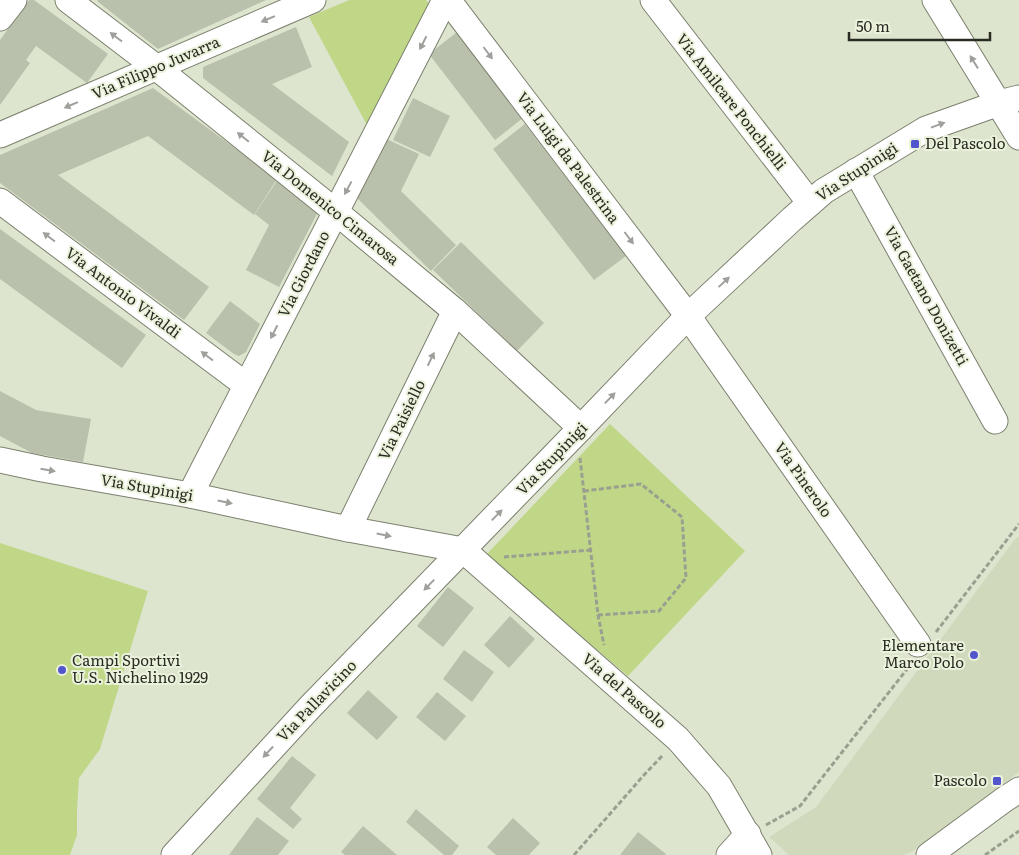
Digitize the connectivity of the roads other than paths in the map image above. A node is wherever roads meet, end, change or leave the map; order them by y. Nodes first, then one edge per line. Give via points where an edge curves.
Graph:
1 (14, 0) edge
2 (68, 0) edge
3 (313, 0) edge
4 (447, 0) edge
5 (653, 0) edge
6 (935, 0) edge
7 (0, 18) edge
8 (157, 68) junction
9 (1009, 101) edge
10 (0, 135) edge
11 (1019, 137) edge
12 (856, 171) junction
13 (0, 201) edge
14 (810, 203) junction
15 (336, 212) junction
16 (455, 311) junction
17 (688, 316) junction
18 (246, 385) junction
19 (996, 421) dead end
20 (579, 430) junction
21 (0, 460) edge
22 (190, 495) junction
23 (348, 529) junction
24 (468, 555) junction
25 (923, 645) road end
26 (1019, 790) edge
27 (756, 849) edge
28 (186, 851) edge
29 (730, 855) edge
30 (929, 855) edge

1 - 7 street
8 -> 2 street, Via Domenico Cimarosa
3 -> 8 street, Via Filippo Juvarra
4 -> 15 street, Via Giordano
4 -> 17 street, Via Luigi da Palestrina
5 - 14 street, Via Amilcare Ponchielli
9 -> 6 street
8 -> 10 street, Via Filippo Juvarra
15 -> 8 street, Via Domenico Cimarosa
9 - 11 street
12 -> 9 street, Via Stupinigi via 926,130
12 - 14 street, Via Stupinigi
12 - 19 street, Via Gaetano Donizetti
18 -> 13 street, Via Antonio Vivaldi
17 -> 14 street, Via Stupinigi
15 - 16 street, Via Domenico Cimarosa
15 -> 18 street, Via Giordano
16 - 20 street, Via Domenico Cimarosa
23 -> 16 street, Via Paisiello
20 -> 17 street, Via Stupinigi
17 - 25 street, Via Pinerolo
18 - 22 street, Via Giordano
24 -> 20 street, Via Stupinigi
21 -> 22 street, Via Stupinigi
22 -> 23 street, Via Stupinigi
23 -> 24 street, Via Stupinigi
24 - 27 street, Via del Pascolo via 678,739 719,786
24 -> 28 street, Via Pallavicino via 310,706
26 - 30 street
27 - 29 street

